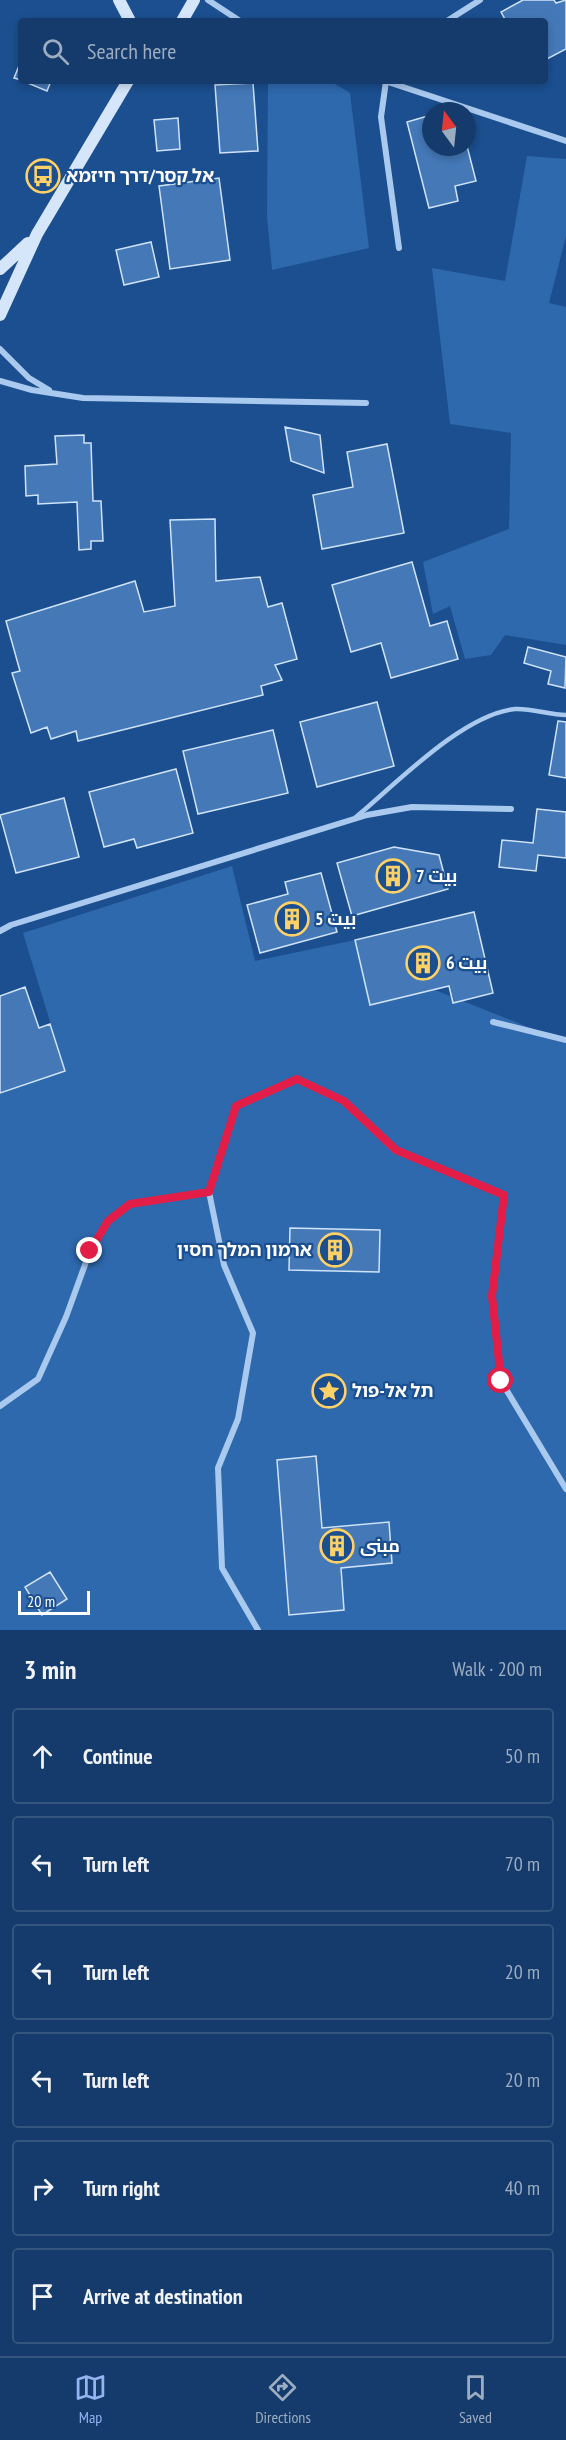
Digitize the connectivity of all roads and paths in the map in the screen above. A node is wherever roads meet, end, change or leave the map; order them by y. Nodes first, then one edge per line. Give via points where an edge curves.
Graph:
1 (194, 0) edge
2 (208, 0) edge
3 (480, 0) edge
4 (184, 18) edge
5 (235, 18) edge
6 (452, 18) edge
7 (115, 84) edge
8 (126, 84) edge
9 (386, 84) edge
10 (395, 84) edge
11 (108, 110) junction
12 (566, 141) edge
13 (37, 234) junction
14 (399, 248) dead end
15 (0, 269) edge
16 (0, 315) edge
17 (0, 349) edge
18 (0, 381) edge
19 (58, 395) junction
20 (366, 403) dead end
21 (566, 715) edge
22 (511, 809) dead end
23 (353, 820) junction
24 (0, 931) edge
25 (493, 1022) dead end
26 (566, 1040) edge
27 (209, 1192) junction
28 (0, 1406) edge
29 (566, 1489) edge
30 (258, 1630) edge

1 - 4 street
2 - 5 street
3 - 6 street
7 - 11 street
8 - 11 street
9 - 14 street via 381,117
10 - 12 street
11 - 13 street
13 - 15 street
13 - 16 street
17 - 19 street via 29,378
18 - 19 street
19 - 20 street
21 - 23 lane via 516,709 484,717 451,737
22 - 23 street via 412,807
23 - 24 street
25 - 26 street
27 - 28 street via 130,1204 108,1221 90,1251 38,1378
27 - 29 street via 236,1106 297,1079 344,1101 396,1150 504,1195 492,1296 501,1381
27 - 30 street via 224,1265 253,1334 238,1419 218,1468 222,1568

